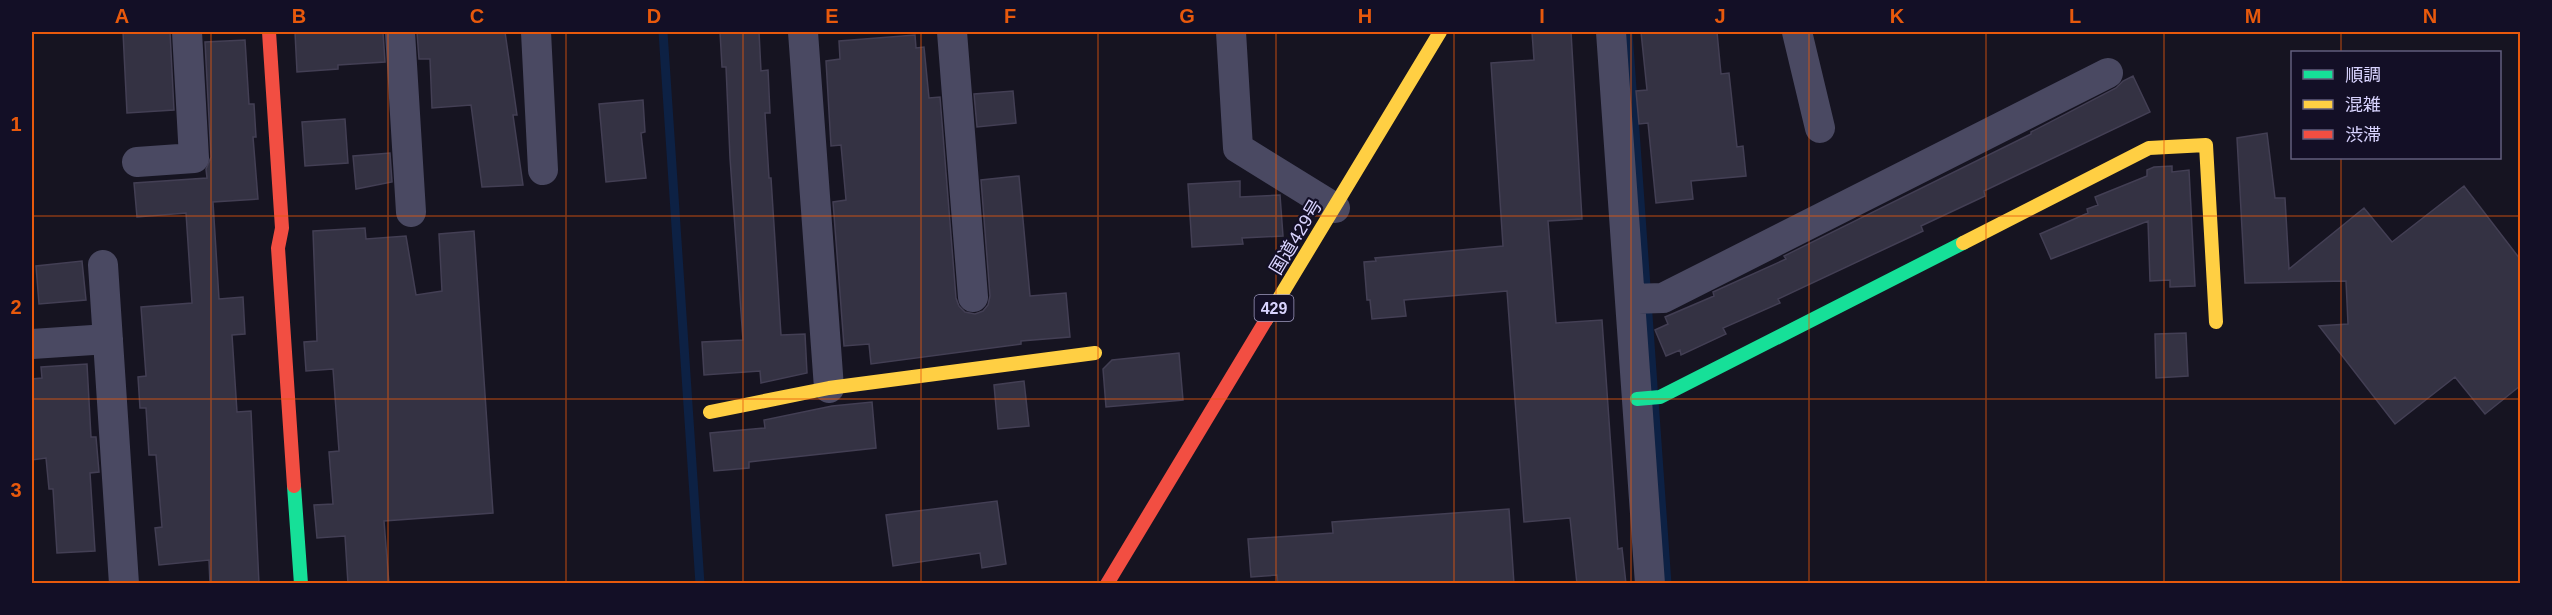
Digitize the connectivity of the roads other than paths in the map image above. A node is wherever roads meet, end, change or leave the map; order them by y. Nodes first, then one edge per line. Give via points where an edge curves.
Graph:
1 (187, 32) edge
2 (269, 32) edge
3 (400, 32) edge
4 (536, 32) edge
5 (803, 32) edge
6 (952, 32) edge
7 (1231, 32) edge
8 (1440, 32) edge
9 (1611, 32) edge
10 (1797, 32) edge
11 (2108, 73) dead end
12 (1820, 128) dead end
13 (137, 162) dead end
14 (543, 170) dead end
15 (1335, 208) junction
16 (411, 212) dead end
17 (102, 265) dead end
18 (973, 297) dead end
19 (1640, 299) junction
20 (2216, 322) dead end
21 (108, 339) junction
22 (32, 344) edge
23 (1095, 353) dead end
24 (829, 388) junction
25 (1648, 398) junction
26 (710, 412) dead end
27 (124, 584) edge
28 (301, 584) edge
29 (1107, 584) edge
30 (1650, 584) edge

1 - 13 street via 194,158
2 - 28 main road via 282,228 278,248
3 - 16 street
4 - 14 street
5 - 24 street
6 - 18 street
7 - 15 street via 1238,148
8 - 15 main road, 国道429号 / 429
9 - 19 street
10 - 12 street
11 - 19 street via 1663,298
15 - 29 main road, 国道429号 / 429
17 - 21 street
19 - 25 street
20 - 25 main road via 2206,145 2149,148
21 - 22 street
21 - 27 street
23 - 24 main road
24 - 26 main road
25 - 30 street

